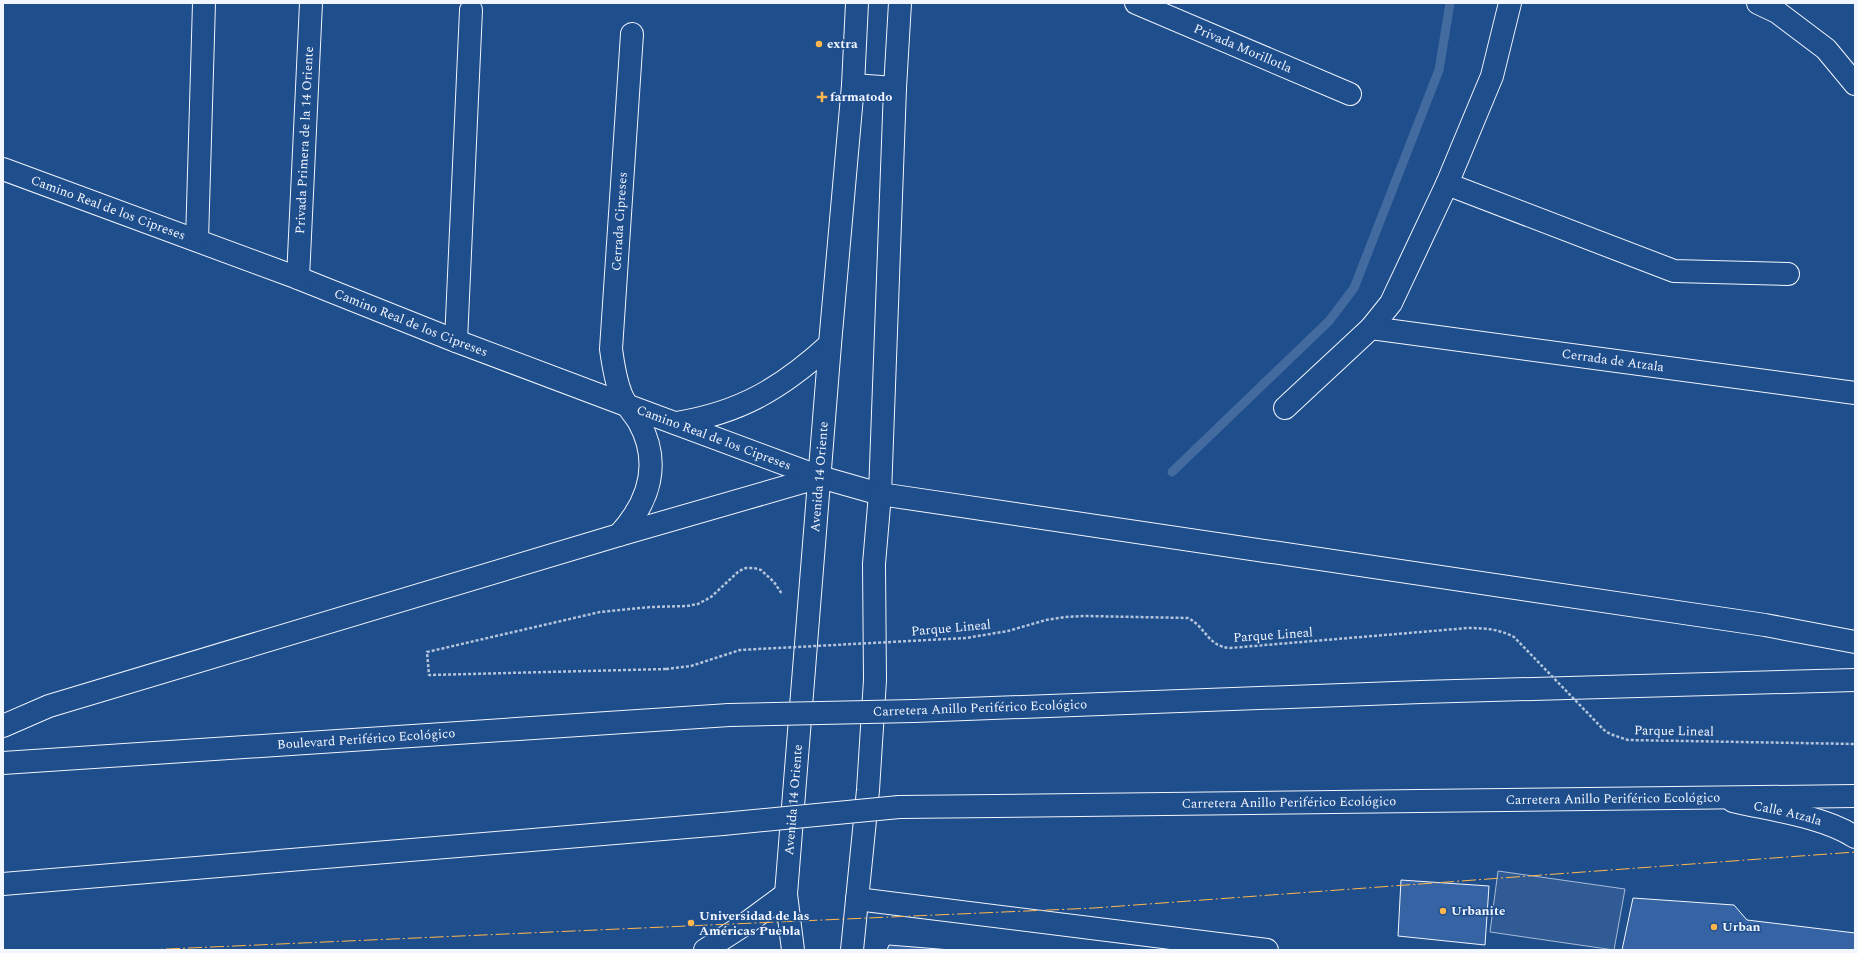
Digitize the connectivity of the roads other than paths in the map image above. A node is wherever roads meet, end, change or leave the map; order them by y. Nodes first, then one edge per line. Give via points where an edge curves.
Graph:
1 (204, 3) edge
2 (311, 3) edge
3 (857, 3) edge
4 (900, 3) edge
5 (1136, 3) edge
6 (1510, 3) edge
7 (1758, 3) edge
8 (471, 10) dead end
9 (632, 34) dead end
10 (1855, 84) edge
11 (853, 85) junction
12 (895, 88) junction
13 (1350, 94) dead end
14 (3, 169) edge
15 (1447, 184) junction
16 (197, 240) junction
17 (1788, 274) dead end
18 (298, 278) junction
19 (1371, 328) junction
20 (456, 341) junction
21 (830, 344) junction
22 (1855, 393) edge
23 (626, 405) junction
24 (1285, 408) dead end
25 (676, 424) junction
26 (820, 477) junction
27 (880, 494) junction
28 (619, 535) junction
29 (1855, 642) edge
30 (1855, 680) edge
31 (730, 714) joint
32 (3, 726) edge
33 (3, 763) edge
34 (1855, 796) edge
35 (1718, 798) junction
36 (1855, 837) edge
37 (3, 884) edge
38 (786, 894) junction
39 (857, 899) junction
40 (725, 943) edge
41 (705, 950) edge
42 (793, 950) edge
43 (852, 950) edge
44 (1267, 950) edge

1 - 16 main road
2 - 18 main road, Privada Primera de la 14 Oriente
3 - 11 main road, Avenida 14 Oriente
4 - 12 main road
5 - 13 main road, Privada Morillotla
6 - 15 main road via 1492,76
7 - 10 main road via 1777,12 1826,49
8 - 20 main road
9 - 23 main road, Cerrada Cipreses via 611,349 618,385
11 - 12 main road
11 - 21 main road, Avenida 14 Oriente
12 - 27 main road
14 - 16 main road, Camino Real de los Cipreses
15 - 17 main road via 1674,271
15 - 19 main road via 1391,303
16 - 18 main road, Camino Real de los Cipreses
18 - 20 main road, Camino Real de los Cipreses
19 - 22 main road, Cerrada de Atzala
19 - 24 main road
20 - 23 main road, Camino Real de los Cipreses
21 - 25 main road via 785,382 759,397 704,419
21 - 26 main road, Avenida 14 Oriente
23 - 25 main road, Camino Real de los Cipreses
23 - 28 main road, Cerrada Cipreses via 639,422 647,441 650,461 649,482 644,502 633,520
25 - 26 main road, Camino Real de los Cipreses
26 - 27 main road, Camino Real de los Cipreses
26 - 28 main road
26 - 38 main road, Avenida 14 Oriente
27 - 29 main road, Camino Real de los Cipreses via 1765,624
27 - 39 main road via 874,564 875,680
28 - 32 main road via 49,706
30 - 31 main road, Carretera Anillo Periférico Ecológico, bridge via 1421,692 914,711
31 - 33 main road, Boulevard Periférico Ecológico
34 - 35 main road, Carretera Anillo Periférico Ecológico
35 - 36 main road, Calle Atzala via 1822,822
35 - 37 main road, Carretera Anillo Periférico Ecológico, bridge via 899,807
38 - 40 main road
38 - 42 main road, Avenida 14 Oriente
39 - 43 main road
39 - 44 main road
40 - 41 main road

